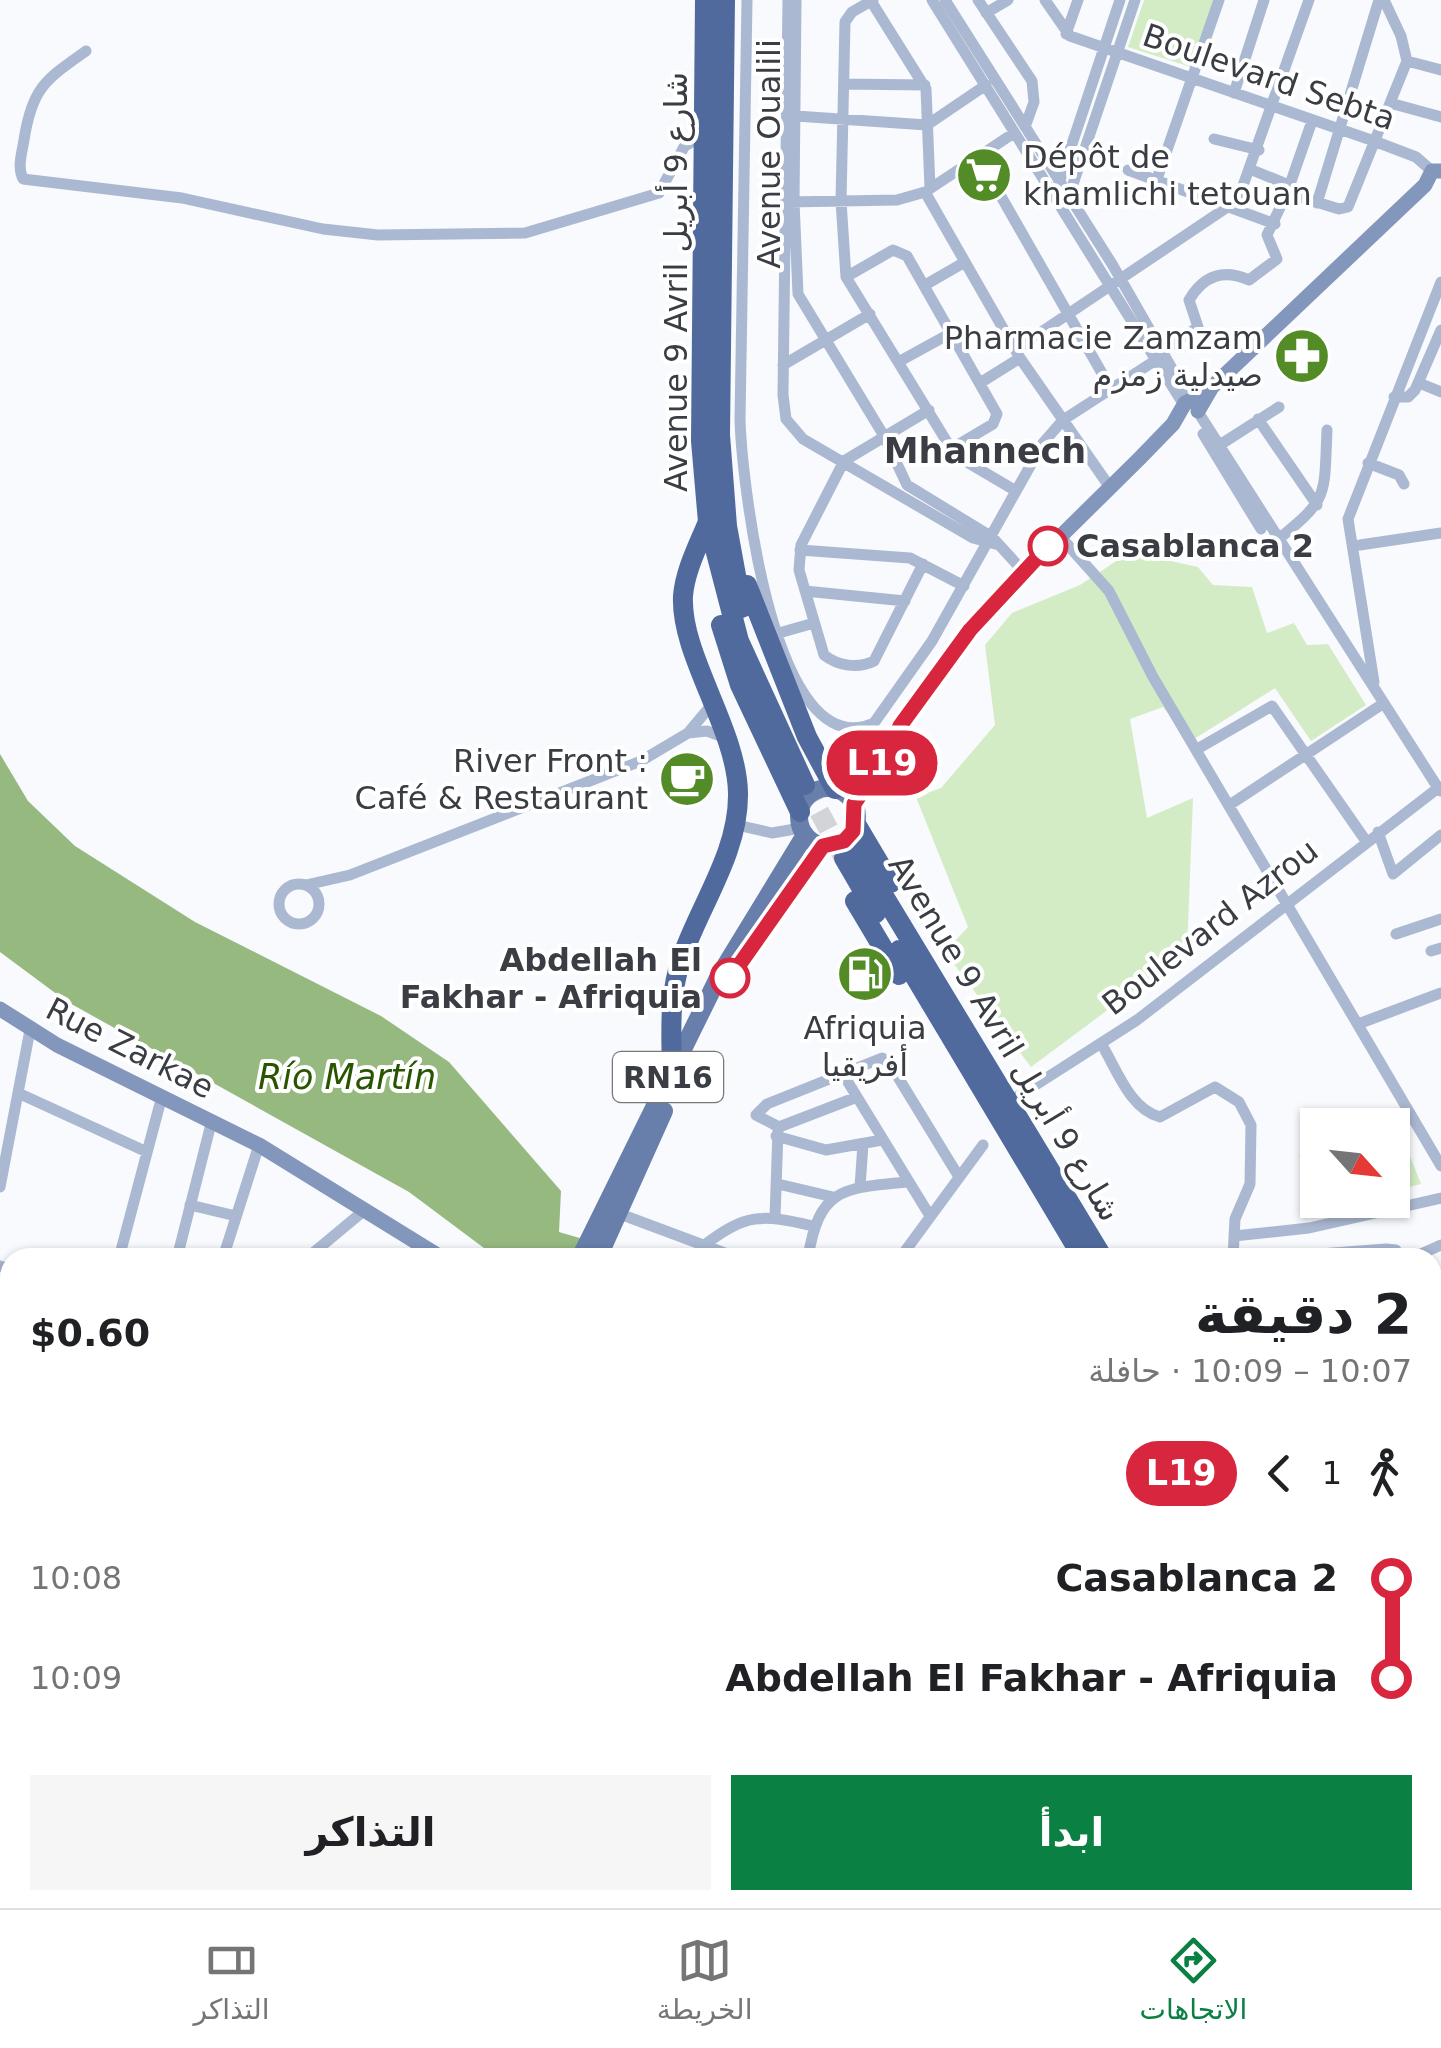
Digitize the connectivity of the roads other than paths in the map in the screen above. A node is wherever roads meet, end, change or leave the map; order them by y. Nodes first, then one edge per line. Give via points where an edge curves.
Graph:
1 (706, 0) edge
2 (724, 0) edge
3 (747, 0) edge
4 (788, 0) edge
5 (796, 0) edge
6 (932, 0) edge
7 (946, 0) edge
8 (978, 0) edge
9 (1008, 0) edge
10 (1045, 0) edge
11 (1078, 0) edge
12 (1120, 0) edge
13 (1135, 0) edge
14 (1219, 0) edge
15 (1264, 0) edge
16 (1309, 0) edge
17 (1382, 0) edge
18 (872, 1) edge
19 (986, 13) junction
20 (1066, 34) junction
21 (1104, 50) junction
22 (86, 51) dead end
23 (1117, 54) junction
24 (1406, 62) junction
25 (1441, 70) edge
26 (1192, 80) junction
27 (844, 84) junction
28 (924, 84) junction
29 (986, 86) junction
30 (1234, 94) junction
31 (1390, 102) junction
32 (1272, 108) junction
33 (796, 116) junction
34 (1441, 117) edge
35 (844, 120) junction
36 (1312, 121) junction
37 (928, 125) junction
38 (1340, 129) junction
39 (1020, 130) junction
40 (704, 134) junction
41 (1214, 139) dead end
42 (1374, 142) junction
43 (1259, 150) junction
44 (978, 156) junction
45 (1128, 170) dead end
46 (1252, 170) junction
47 (1436, 176) edge
48 (1157, 179) junction
49 (1060, 180) junction
50 (1288, 189) junction
51 (927, 190) junction
52 (1069, 195) junction
53 (1054, 200) junction
54 (841, 201) junction
55 (789, 202) junction
56 (1318, 203) junction
57 (1232, 207) junction
58 (1064, 215) junction
59 (1274, 224) junction
60 (965, 262) junction
61 (846, 277) junction
62 (1115, 282) junction
63 (1441, 282) edge
64 (925, 285) junction
65 (792, 295) junction
66 (870, 314) junction
67 (1068, 318) junction
68 (951, 333) junction
69 (1440, 336) edge
70 (826, 341) junction
71 (1018, 353) junction
72 (1160, 355) junction
73 (900, 361) junction
74 (783, 365) junction
75 (980, 383) junction
76 (1419, 383) junction
77 (1111, 388) junction
78 (1441, 392) edge
79 (1394, 397) junction
80 (1191, 407) junction
81 (1279, 407) dead end
82 (929, 410) junction
83 (1258, 419) junction
84 (1063, 420) junction
85 (1327, 430) dead end
86 (884, 436) junction
87 (1215, 448) junction
88 (951, 449) junction
89 (844, 461) junction
90 (1368, 463) junction
91 (1404, 484) dead end
92 (907, 485) junction
93 (1109, 486) junction
94 (1016, 491) junction
95 (896, 494) junction
96 (1318, 505) junction
97 (708, 522) junction
98 (728, 532) junction
99 (1441, 532) edge
100 (1059, 535) junction
101 (1274, 542) junction
102 (993, 543) junction
103 (1360, 545) dead end
104 (800, 550) junction
105 (714, 559) junction
106 (923, 564) junction
107 (1022, 571) junction
108 (964, 586) junction
109 (805, 591) junction
110 (905, 602) junction
111 (814, 623) junction
112 (779, 633) junction
113 (1367, 637) junction
114 (1347, 646) junction
115 (1372, 688) junction
116 (714, 702) junction
117 (1382, 704) junction
118 (688, 733) junction
119 (726, 738) junction
120 (1199, 748) junction
121 (1308, 752) junction
122 (1437, 787) edge
123 (846, 802) junction
124 (1231, 804) junction
125 (736, 825) junction
126 (802, 825) junction
127 (1378, 832) junction
128 (1441, 834) edge
129 (1366, 841) junction
130 (838, 850) junction
131 (350, 875) junction
132 (306, 885) junction
133 (319, 902) junction
134 (1288, 903) junction
135 (1441, 919) edge
136 (1396, 934) dead end
137 (1441, 992) edge
138 (0, 1009) edge
139 (1358, 1024) junction
140 (30, 1030) junction
141 (1102, 1044) junction
142 (672, 1070) junction
143 (843, 1074) junction
144 (982, 1076) junction
145 (18, 1093) junction
146 (162, 1096) junction
147 (857, 1097) junction
148 (1009, 1102) junction
149 (212, 1120) junction
150 (778, 1132) junction
151 (882, 1140) junction
152 (863, 1144) junction
153 (258, 1146) junction
154 (983, 1146) dead end
155 (147, 1152) junction
156 (1441, 1166) edge
157 (959, 1177) junction
158 (908, 1182) junction
159 (778, 1184) junction
160 (0, 1187) edge
161 (860, 1187) junction
162 (833, 1197) junction
163 (1441, 1198) edge
164 (190, 1206) junction
165 (366, 1209) junction
166 (615, 1213) junction
167 (236, 1216) junction
168 (930, 1216) junction
169 (775, 1217) junction
170 (813, 1226) junction
171 (1309, 1228) junction
172 (1234, 1236) junction
173 (421, 1243) junction
174 (703, 1246) junction
175 (122, 1248) edge
176 (180, 1248) edge
177 (226, 1248) edge
178 (320, 1248) edge
179 (417, 1248) edge
180 (428, 1248) edge
181 (588, 1248) edge
182 (602, 1248) edge
183 (709, 1248) edge
184 (810, 1248) edge
185 (907, 1248) edge
186 (1077, 1248) edge
187 (1097, 1248) edge
188 (1233, 1248) edge
189 (1310, 1248) edge

1 - 40 highway, Avenue 9 Avril شارع 9 أبريل
2 - 98 highway, Avenue 9 Avril شارع 9 أبريل via 720,435
3 - 112 street via 741,448 752,540
4 - 55 street, Avenue Oualili
5 - 33 street, Avenue Oualili
6 - 29 street
7 - 39 street
8 - 19 street
9 - 19 street
10 - 20 street
11 - 20 street
12 - 21 street
13 - 23 street
14 - 26 street
15 - 30 street
16 - 32 street
17 - 24 street
17 - 38 street
18 - 27 street via 846,18
18 - 28 street
19 - 39 street via 1034,87
20 - 21 street, Boulevard Sebta
21 - 23 street, Boulevard Sebta
21 - 49 street
22 - 40 street via 34,96 23,179 182,198 323,230 378,235 542,229 659,193 684,147
23 - 26 street, Boulevard Sebta
23 - 52 street
24 - 25 street
24 - 31 street
26 - 30 street, Boulevard Sebta
26 - 48 street
27 - 28 street
27 - 35 street
28 - 37 street
29 - 37 street
29 - 39 street
30 - 32 street, Boulevard Sebta
31 - 34 street
31 - 42 street
32 - 36 street, Boulevard Sebta
32 - 43 street
33 - 35 street
33 - 55 street, Avenue Oualili
35 - 37 street
35 - 54 street
36 - 38 street, Boulevard Sebta
36 - 50 street
37 - 51 street
38 - 42 street, Boulevard Sebta
38 - 56 street
39 - 44 street
39 - 49 street
39 - 53 street
40 - 97 highway, Avenue 9 Avril شارع 9 أبريل via 701,441
41 - 43 street
42 - 47 street, Boulevard Sebta via 1416,157
42 - 56 street via 1348,206
43 - 46 street
44 - 51 street
44 - 67 street
45 - 48 street
46 - 50 street
46 - 57 street
47 - 80 street
48 - 57 street
49 - 52 street
49 - 53 street
50 - 56 street
50 - 59 street
51 - 54 street via 898,200
51 - 60 street
52 - 58 street
52 - 62 street
53 - 58 street
54 - 55 street
54 - 61 street
55 - 65 street, Avenue Oualili
57 - 59 street
57 - 62 street
58 - 62 street
59 - 72 street via 1266,237 1275,264 1249,280 1220,273 1196,289 1188,300 1199,325
60 - 64 street
60 - 71 street
61 - 64 street via 897,249
61 - 66 street
62 - 67 street
62 - 72 street
63 - 79 street
64 - 68 street
65 - 70 street
65 - 74 street, Avenue Oualili
66 - 70 street
66 - 73 street
67 - 71 street
67 - 77 street
68 - 73 street
68 - 75 street
69 - 76 street
70 - 74 street
70 - 86 street
71 - 75 street
71 - 84 street
72 - 77 street
72 - 80 street
73 - 82 street
74 - 89 street, Avenue Oualili via 791,427
75 - 88 street via 998,414 993,424
76 - 78 street
76 - 79 street via 1408,397
77 - 84 street
79 - 90 street
80 - 87 street
80 - 93 street
81 - 83 street
82 - 86 street
82 - 88 street
83 - 87 street
83 - 96 street
84 - 93 street
84 - 94 street
85 - 96 street
86 - 89 street
86 - 92 street
87 - 101 street
88 - 94 street
89 - 95 street, Avenue Oualili
89 - 104 street
90 - 91 street via 1399,475
90 - 113 street via 1347,533
92 - 95 street
92 - 102 street, Avenue Oualili
93 - 100 street
94 - 102 street
95 - 102 street, Avenue Oualili
96 - 101 street
97 - 105 highway, Avenue 9 Avril شارع 9 أبريل
97 - 116 highway via 688,575 684,609
98 - 105 highway, Avenue 9 Avril شارع 9 أبريل via 753,641 810,783 755,684
98 - 123 highway via 787,690
99 - 103 street
100 - 107 street
100 - 120 street via 1109,591
101 - 114 street
101 - 115 street
102 - 107 street, Avenue Oualili
102 - 108 street
104 - 106 street via 900,556
104 - 109 street
105 - 126 highway via 714,596 726,644
106 - 108 street
106 - 110 street
107 - 123 street via 970,630 900,726 889,752
108 - 112 street via 893,701 860,729 830,724 816,711
109 - 110 street
109 - 111 street
110 - 111 street via 868,664 828,659
111 - 112 street
113 - 114 street
113 - 115 street
114 - 115 street
115 - 117 street
116 - 118 street
116 - 119 highway
117 - 121 street
117 - 122 street
118 - 119 street
118 - 131 street via 625,768
119 - 125 highway via 738,788
120 - 121 street via 1272,706
120 - 124 street
121 - 124 street
121 - 129 street
122 - 127 street, Boulevard Azrou
123 - 126 main road, RN16 via 815,791
123 - 130 main road, RN16
123 - 144 highway via 968,1016
124 - 134 street
125 - 126 street via 772,834
125 - 142 highway via 680,961
126 - 130 main road
126 - 142 main road, RN16
127 - 128 street via 1393,874
127 - 129 street, Boulevard Azrou
129 - 134 street, Boulevard Azrou
130 - 144 highway, Avenue 9 Avril شارع 9 أبريل
130 - 166 main road, RN16 via 763,924 726,984
131 - 132 street
131 - 133 street
132 - 133 street
132 - 133 street via 283,892 284,916 306,922
134 - 139 street
134 - 141 street, Boulevard Azrou
135 - 136 street
137 - 139 street
138 - 140 street, Rue Zarkae
139 - 156 street
140 - 145 street
140 - 146 street, Rue Zarkae
141 - 148 street, Boulevard Azrou
141 - 172 street via 1136,1104 1149,1114 1160,1117 1214,1088 1239,1102 1250,1125 1250,1184
142 - 166 main road, RN16
143 - 147 street
143 - 150 street via 758,1109 759,1119
143 - 157 street via 886,1060
144 - 148 highway, Avenue 9 Avril شارع 9 أبريل
144 - 186 highway, Avenue 9 Avril شارع 9 أبريل
145 - 155 street
145 - 160 street
146 - 149 street, Rue Zarkae
146 - 155 street
147 - 150 street
147 - 151 street
148 - 187 highway, Avenue 9 Avril شارع 9 أبريل
149 - 153 street, Rue Zarkae
149 - 164 street
150 - 152 street via 811,1149
150 - 159 street
151 - 152 street
151 - 158 street
152 - 161 street
153 - 165 street, Rue Zarkae
153 - 167 street
154 - 157 street
155 - 175 street
157 - 168 street
158 - 161 street
158 - 168 street
159 - 162 street
159 - 169 street
161 - 162 street
162 - 170 street
163 - 171 street
164 - 167 street
164 - 176 street
165 - 173 street, Rue Zarkae
165 - 178 street
166 - 174 street
166 - 181 main road, RN16
166 - 182 main road, RN16
167 - 177 street
168 - 185 street
169 - 170 street
169 - 174 street via 743,1220
170 - 184 street
171 - 172 street
171 - 189 street
172 - 188 street
173 - 179 street
173 - 180 street, Rue Zarkae
174 - 183 street

